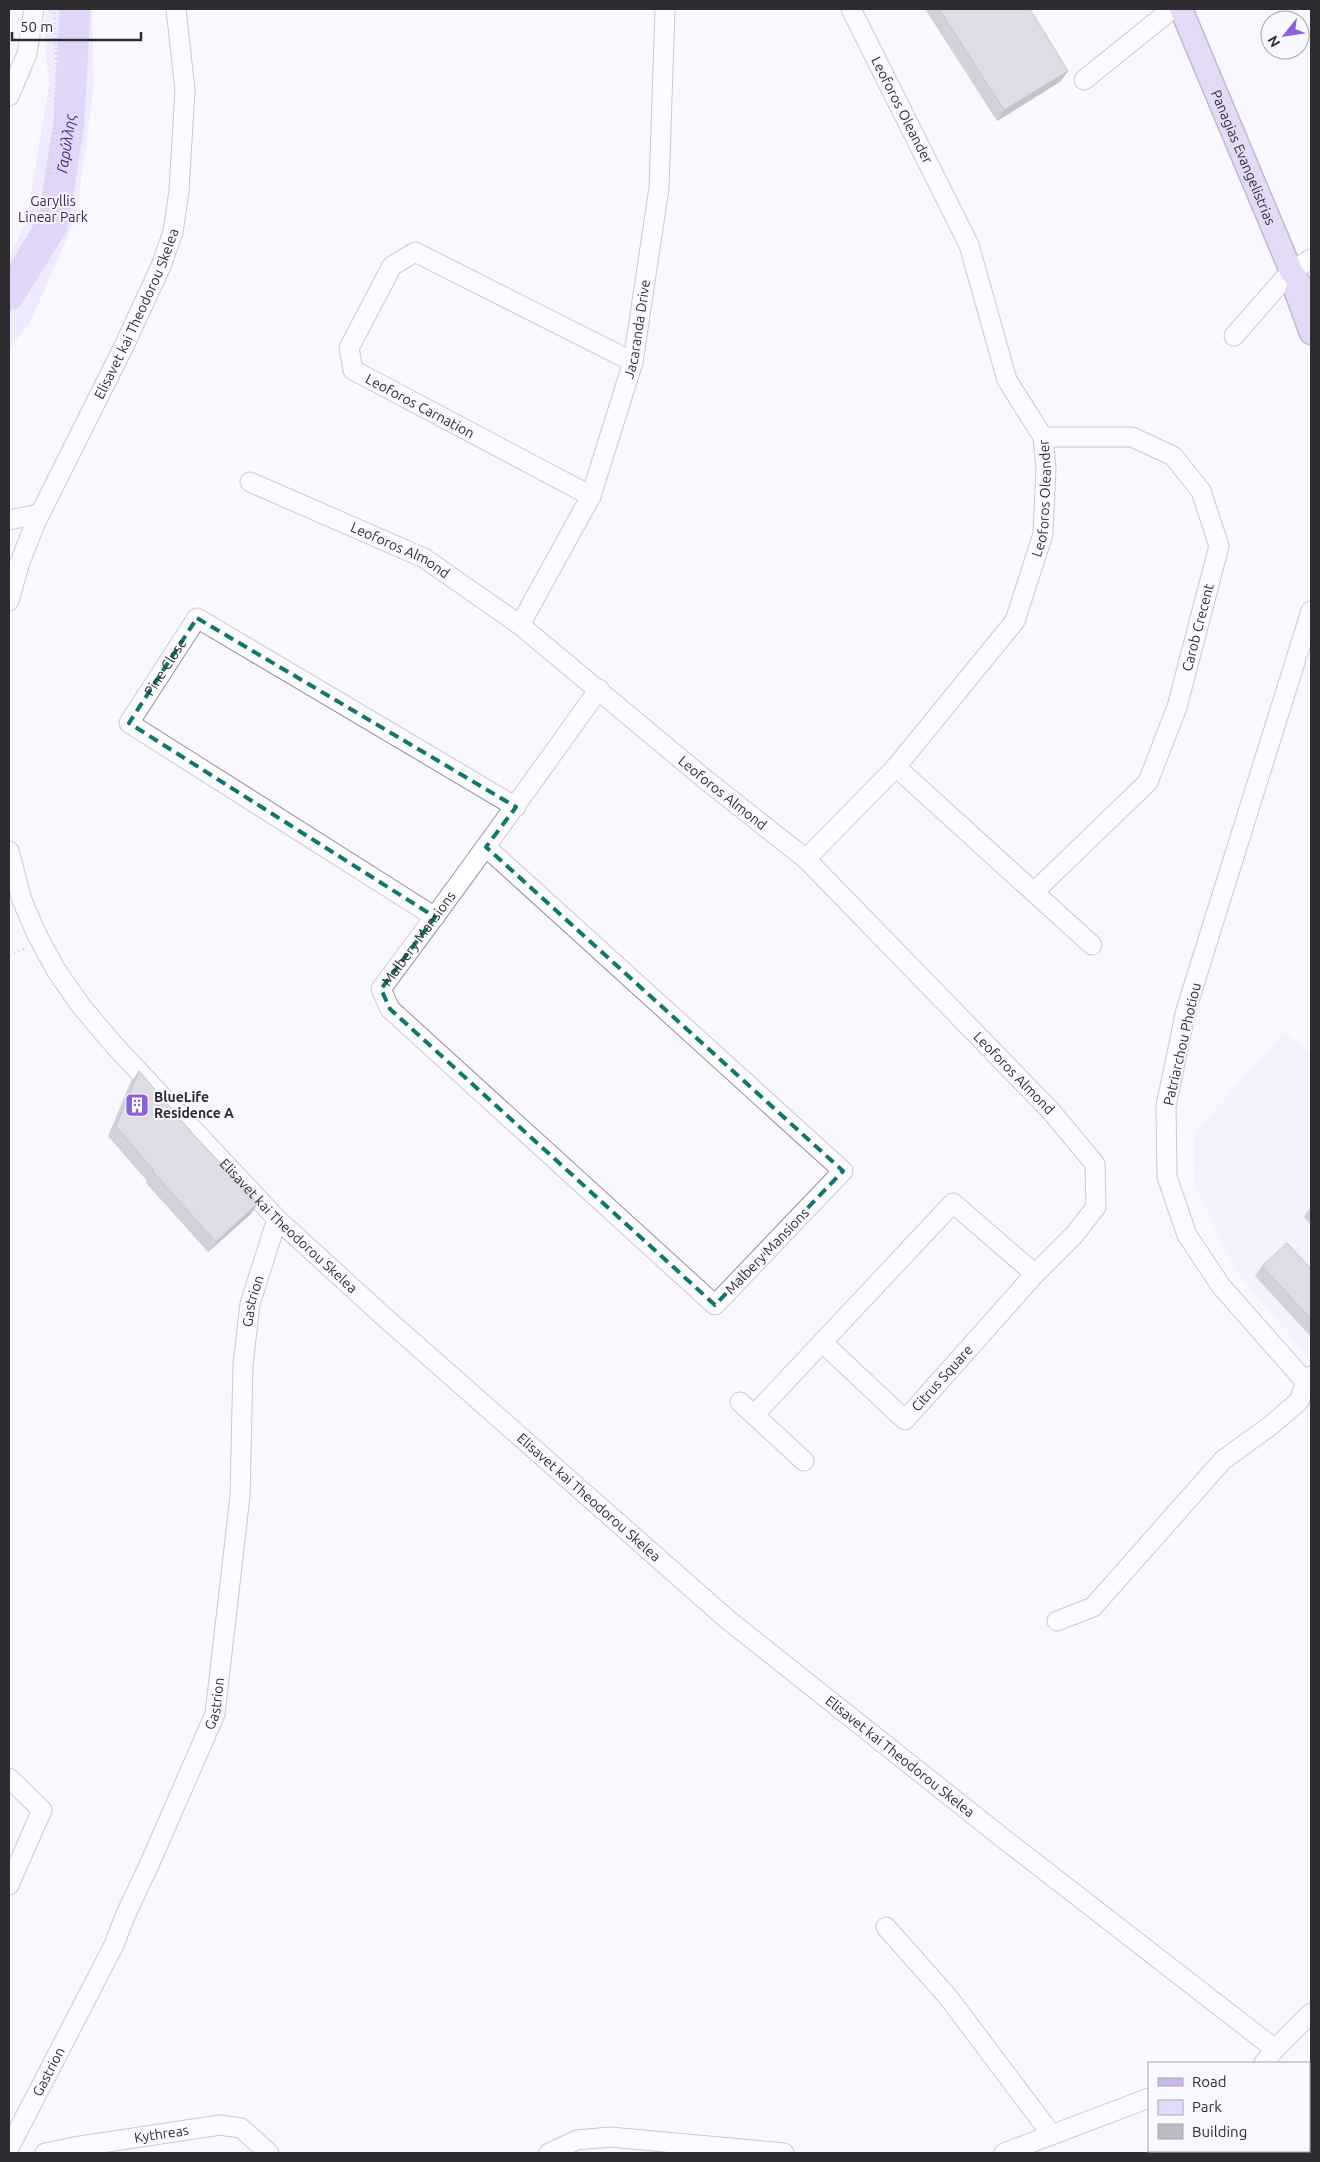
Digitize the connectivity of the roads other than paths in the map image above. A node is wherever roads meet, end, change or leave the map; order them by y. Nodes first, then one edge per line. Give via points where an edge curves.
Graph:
1 (34, 9) edge
2 (176, 9) edge
3 (665, 9) edge
4 (851, 9) edge
5 (1172, 9) edge
6 (1180, 9) edge
7 (1084, 80) dead end
8 (9, 96) edge
9 (1311, 259) edge
10 (1292, 272) junction
11 (1311, 305) edge
12 (1311, 333) edge
13 (1234, 336) dead end
14 (633, 362) junction
15 (1043, 437) junction
16 (250, 482) dead end
17 (591, 496) junction
18 (39, 514) junction
19 (9, 520) edge
20 (9, 601) edge
21 (1311, 610) edge
22 (520, 625) junction
23 (599, 690) junction
24 (896, 767) junction
25 (516, 807) junction
26 (486, 847) junction
27 (9, 851) edge
28 (806, 859) junction
29 (1034, 892) junction
30 (435, 917) junction
31 (1092, 944) dead end
32 (1096, 1206) joint
33 (277, 1219) junction
34 (1035, 1274) junction
35 (822, 1342) junction
36 (1309, 1382) edge
37 (740, 1402) dead end
38 (754, 1415) junction
39 (804, 1461) dead end
40 (1057, 1621) dead end
41 (9, 1778) edge
42 (9, 1885) edge
43 (886, 1926) dead end
44 (1311, 2013) edge
45 (1269, 2056) edge
46 (1148, 2098) edge
47 (1052, 2135) junction
48 (9, 2148) edge
49 (45, 2153) edge
50 (269, 2153) edge
51 (550, 2153) edge
52 (784, 2153) edge
53 (1004, 2153) edge

1 - 8 street via 27,54
2 - 18 street, Elisavet kai Theodorou Skelea via 185,90 173,232 124,346
3 - 14 street, Jacaranda Drive via 659,188
4 - 15 street, Leoforos Oleander via 969,245 1007,380
5 - 7 street
6 - 10 main road, Panagias Evangelistrias
9 - 10 street
10 - 11 main road, Panagias Evangelistrias
10 - 12 main road
10 - 13 street
14 - 17 street, Jacaranda Drive
14 - 17 street, Leoforos Carnation via 415,252 392,266 348,348 353,370
15 - 24 street, Leoforos Oleander via 1046,468 1043,534 1015,621
15 - 29 street, Carob Crecent via 1132,436 1173,456 1201,491 1219,546 1177,706 1148,782
16 - 22 street, Leoforos Almond via 424,558
17 - 22 street, Jacaranda Drive
18 - 19 street
18 - 20 street, Elisavet kai Theodorou Skelea
21 - 36 street, Patriarchou Photiou via 1186,1010 1166,1106 1167,1177 1187,1235 1221,1286
22 - 23 street, Leoforos Almond
23 - 25 street, Malbery Mansions
23 - 28 street, Leoforos Almond
24 - 28 street, Leoforos Oleander
24 - 29 street
25 - 26 street, Malbery Mansions
25 - 30 street, Pine Close via 197,618 129,723
26 - 30 street, Malbery Mansions
26 - 30 street, Malbery Mansions via 843,1171 715,1305 390,1009 381,988
27 - 33 street, Elisavet kai Theodorou Skelea via 22,900 36,933 81,1006
28 - 32 street, Leoforos Almond via 1050,1110 1095,1164
29 - 31 street
32 - 34 street, Citrus Square via 1074,1235
33 - 45 street, Elisavet kai Theodorou Skelea via 380,1314 727,1619 1004,1839
33 - 48 street, Gastrion via 250,1304 243,1365 240,1496 215,1714 114,1945
34 - 35 street via 953,1203
34 - 35 street, Citrus Square via 904,1420
35 - 38 street
36 - 40 street via 1299,1401 1223,1460 1093,1607
37 - 38 street
38 - 39 street
41 - 42 street via 42,1810
43 - 47 street via 948,1997
44 - 45 street
46 - 47 street
47 - 53 street
49 - 50 street, Kythreas via 220,2125 241,2128
51 - 52 street via 577,2140 610,2137

